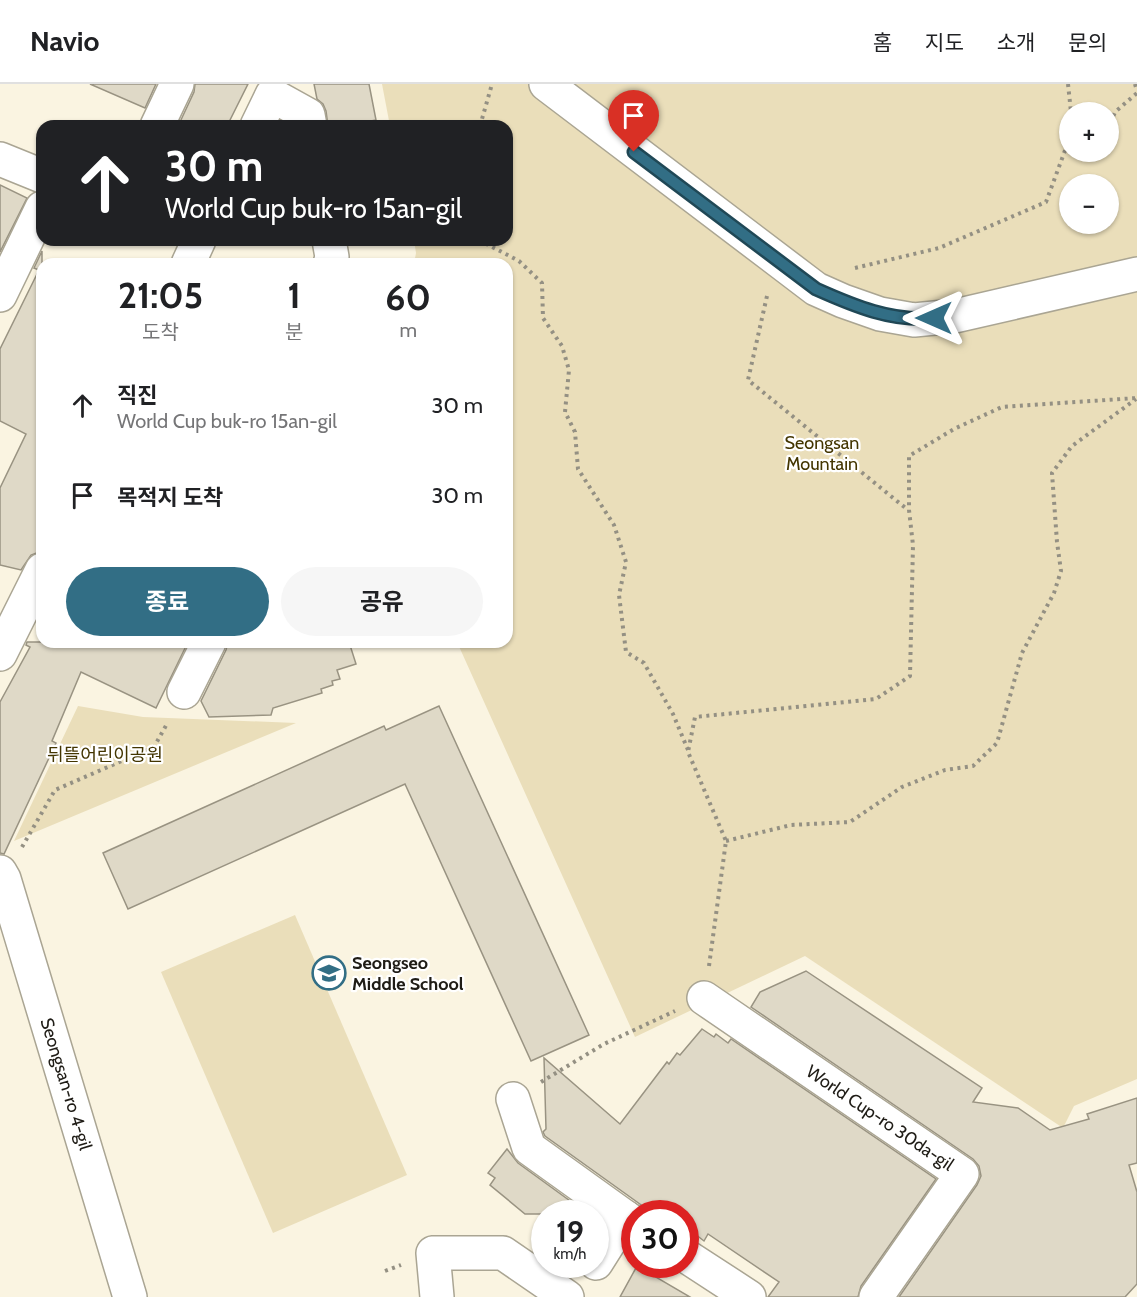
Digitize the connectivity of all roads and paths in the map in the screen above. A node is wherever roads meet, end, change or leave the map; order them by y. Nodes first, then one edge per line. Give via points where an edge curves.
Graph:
1 (177, 84) edge
2 (492, 84) edge
3 (546, 84) edge
4 (1068, 84) edge
5 (1135, 84) edge
6 (1137, 92) edge
7 (1070, 102) edge
8 (1119, 108) edge
9 (160, 120) edge
10 (260, 120) edge
11 (309, 120) edge
12 (482, 120) edge
13 (0, 159) edge
14 (1062, 162) edge
15 (36, 174) edge
16 (36, 220) edge
17 (490, 246) edge
18 (775, 260) junction
19 (1137, 274) edge
20 (816, 289) junction
21 (0, 295) edge
22 (1137, 398) edge
23 (909, 510) junction
24 (36, 582) edge
25 (206, 648) edge
26 (0, 654) edge
27 (184, 692) joint
28 (688, 752) junction
29 (726, 841) junction
30 (2, 875) edge
31 (704, 998) junction
32 (513, 1099) joint
33 (621, 1214) edge
34 (621, 1231) edge
35 (609, 1246) edge
36 (699, 1265) edge
37 (586, 1278) edge
38 (130, 1297) edge
39 (437, 1297) edge
40 (567, 1297) edge
41 (574, 1297) edge
42 (748, 1297) edge
43 (876, 1297) edge

1 - 9 street
2 - 12 path
3 - 18 street
4 - 7 path
5 - 6 path
6 - 8 path
10 - 11 street via 272,95 308,115
13 - 15 street
14 - 20 path via 1046,202 939,248 822,276
16 - 21 street
17 - 28 path via 519,261 542,283 543,318 562,346 569,370 565,412 575,432 578,469 614,525 626,562 619,595 626,652 644,663 673,714
18 - 20 street
18 - 23 path via 748,380
19 - 20 street via 955,316 914,320 880,314
22 - 23 path via 1002,407 954,429 909,456
22 - 29 path via 1072,446 1052,473 1061,571 1054,593 1022,653 997,743 973,766 945,770 902,788 850,822 791,825
23 - 28 path via 913,545 910,676 876,699 695,717
24 - 26 street
25 - 27 street
27 - 30 path via 154,747 55,790
28 - 29 path
29 - 31 path
30 - 38 street, Seongsan-ro 4-gil
31 - 32 path via 604,1044
31 - 43 street, World Cup-ro 30da-gil via 962,1174
32 - 33 street via 528,1148
34 - 35 street
36 - 42 street
37 - 41 street
39 - 40 street via 433,1253 503,1252

